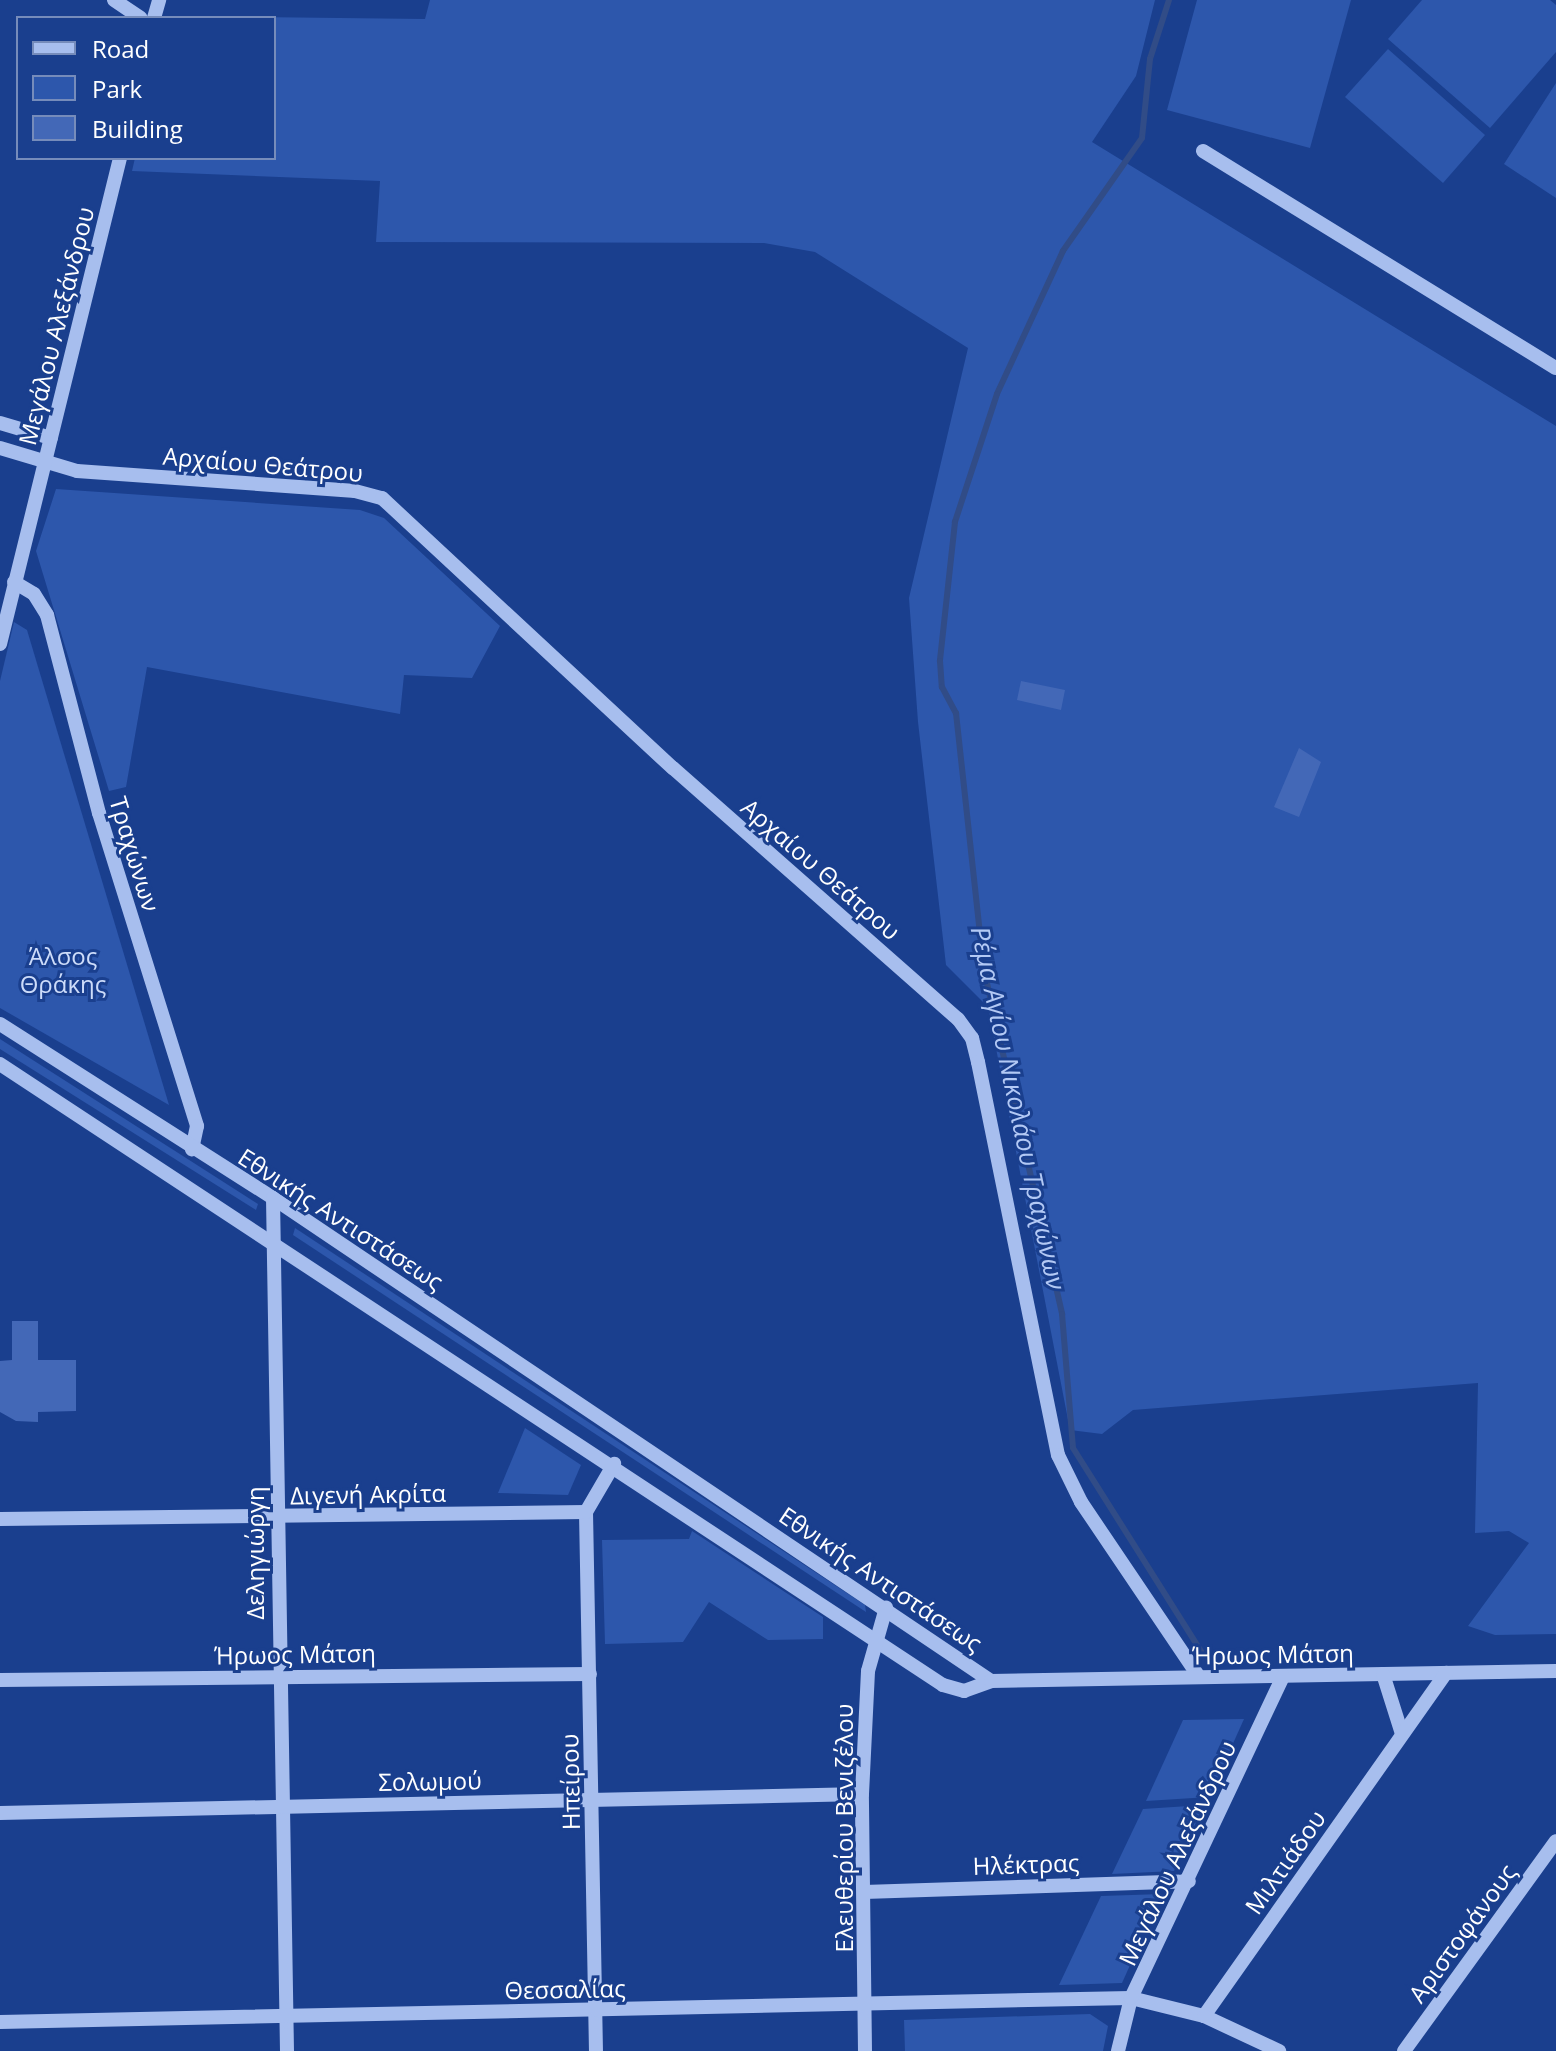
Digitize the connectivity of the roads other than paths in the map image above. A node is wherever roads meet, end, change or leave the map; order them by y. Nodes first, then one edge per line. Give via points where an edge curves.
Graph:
1 (114, 0) edge
2 (138, 16) edge
3 (1203, 151) dead end
4 (120, 160) edge
5 (1556, 368) edge
6 (0, 423) edge
7 (51, 438) junction
8 (0, 448) edge
9 (44, 462) junction
10 (14, 582) junction
11 (0, 644) edge
12 (0, 1024) edge
13 (0, 1064) edge
14 (192, 1149) junction
15 (273, 1198) junction
16 (274, 1239) junction
17 (614, 1464) junction
18 (586, 1512) junction
19 (277, 1517) junction
20 (0, 1519) edge
21 (886, 1608) junction
22 (878, 1638) junction
23 (1556, 1671) edge
24 (1446, 1673) junction
25 (590, 1674) junction
26 (1383, 1674) junction
27 (278, 1675) junction
28 (1283, 1676) junction
29 (1199, 1677) junction
30 (0, 1680) edge
31 (991, 1681) junction
32 (1402, 1734) junction
33 (862, 1794) junction
34 (593, 1800) junction
35 (284, 1807) junction
36 (0, 1813) edge
37 (1556, 1841) edge
38 (1189, 1881) junction
39 (864, 1892) junction
40 (1131, 1998) junction
41 (865, 2005) junction
42 (596, 2010) junction
43 (286, 2016) junction
44 (1204, 2016) junction
45 (0, 2022) edge
46 (287, 2051) edge
47 (596, 2051) edge
48 (865, 2051) edge
49 (1118, 2051) edge
50 (1279, 2051) edge
51 (1404, 2051) edge

1 - 2 street
3 - 5 street
4 - 7 street, Μεγάλου Αλεξάνδρου
6 - 7 street
7 - 9 street, Μεγάλου Αλεξάνδρου
8 - 9 street, Αρχαίου Θεάτρου
9 - 10 street, Μεγάλου Αλεξάνδρου
9 - 29 street, Αρχαίου Θεάτρου via 77,471 355,491 382,498 958,1019 972,1038 978,1062 1058,1455 1081,1502
10 - 11 street, Μεγάλου Αλεξάνδρου
10 - 14 street, Τραχώνων via 34,594 47,615 99,813 197,1126
12 - 14 street, Εθνικής Αντιστάσεως
13 - 16 street, Εθνικής Αντιστάσεως
14 - 15 street, Εθνικής Αντιστάσεως
15 - 16 street, Δεληγιώργη
15 - 21 street, Εθνικής Αντιστάσεως
16 - 17 street, Εθνικής Αντιστάσεως
16 - 19 street, Δεληγιώργη
17 - 18 street
17 - 22 street, Εθνικής Αντιστάσεως
18 - 19 street, Διγενή Ακρίτα
18 - 25 street, Ηπείρου
19 - 20 street, Διγενή Ακρίτα
19 - 27 street, Δεληγιώργη
21 - 22 street, Ελευθερίου Βενιζέλου
21 - 31 street, Εθνικής Αντιστάσεως
22 - 31 street, Εθνικής Αντιστάσεως via 943,1685 964,1691
22 - 33 street, Ελευθερίου Βενιζέλου via 868,1671
23 - 24 street, Ήρωος Μάτση
24 - 26 street, Ήρωος Μάτση
24 - 32 street, Μιλτιάδου
25 - 27 street, Ήρωος Μάτση
25 - 34 street, Ηπείρου
26 - 28 street, Ήρωος Μάτση
26 - 32 street
27 - 30 street, Ήρωος Μάτση
27 - 35 street, Δεληγιώργη
28 - 29 street, Ήρωος Μάτση
28 - 38 street, Μεγάλου Αλεξάνδρου
29 - 31 street, Ήρωος Μάτση
32 - 44 street, Μιλτιάδου
33 - 34 street, Σολωμού
33 - 39 street, Ελευθερίου Βενιζέλου
34 - 35 street, Σολωμού
34 - 42 street, Ηπείρου
35 - 36 street, Σολωμού
35 - 43 street, Δεληγιώργη
37 - 51 street, Αριστοφάνους
38 - 39 street, Ηλέκτρας
38 - 40 street, Μεγάλου Αλεξάνδρου
39 - 41 street, Ελευθερίου Βενιζέλου
40 - 41 street, Θεσσαλίας
40 - 44 street, Θεσσαλίας
40 - 49 street, Μεγάλου Αλεξάνδρου
41 - 42 street, Θεσσαλίας
41 - 48 street, Ελευθερίου Βενιζέλου
42 - 43 street, Θεσσαλίας
42 - 47 street, Ηπείρου
43 - 45 street, Θεσσαλίας
43 - 46 street, Δεληγιώργη
44 - 50 street, Θεσσαλίας

